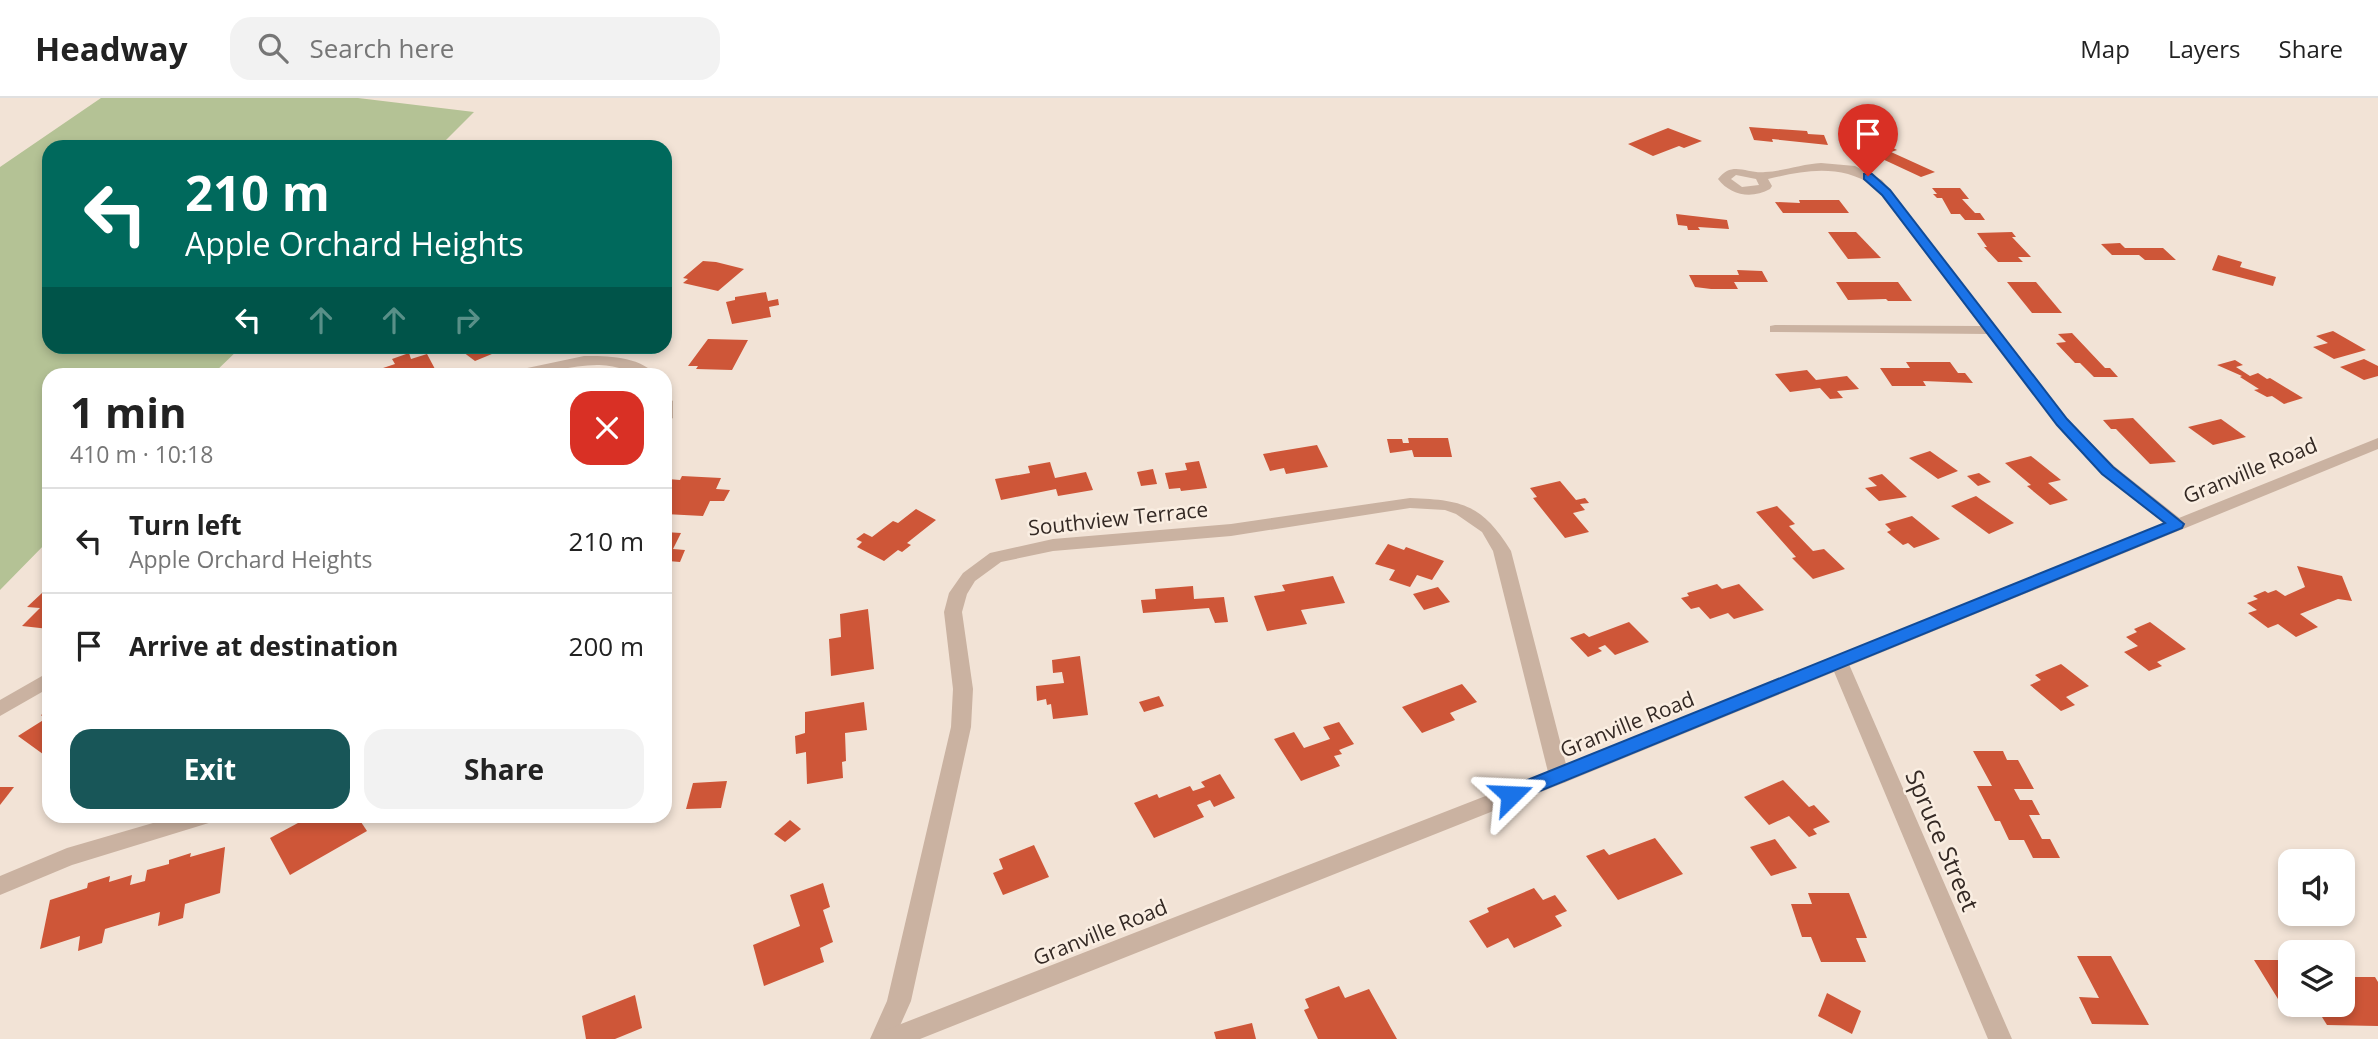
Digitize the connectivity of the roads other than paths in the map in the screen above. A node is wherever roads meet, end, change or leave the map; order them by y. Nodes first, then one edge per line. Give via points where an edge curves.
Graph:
1 (1761, 177) dead end
2 (1775, 329) dead end
3 (1991, 330) junction
4 (544, 368) edge
5 (635, 368) edge
6 (2378, 443) edge
7 (2176, 524) junction
8 (1839, 662) junction
9 (42, 683) edge
10 (0, 709) edge
11 (1559, 776) junction
12 (181, 823) edge
13 (0, 886) edge
14 (882, 1039) edge
15 (891, 1039) edge
16 (2000, 1039) edge

1 - 3 street via 1818,165 1848,168 1868,176 1882,187
2 - 3 street
3 - 7 street via 2092,455
4 - 5 street via 595,361
6 - 7 street, Granville Road
7 - 8 street, Granville Road
8 - 11 street, Granville Road
8 - 16 street, Spruce Street
9 - 10 street
11 - 14 street, Southview Terrace via 1502,551 1488,528 1462,510 1410,503 1231,530 1053,545 996,557 968,577 953,612 962,718 899,1001
11 - 15 street, Granville Road
12 - 13 street via 67,857

